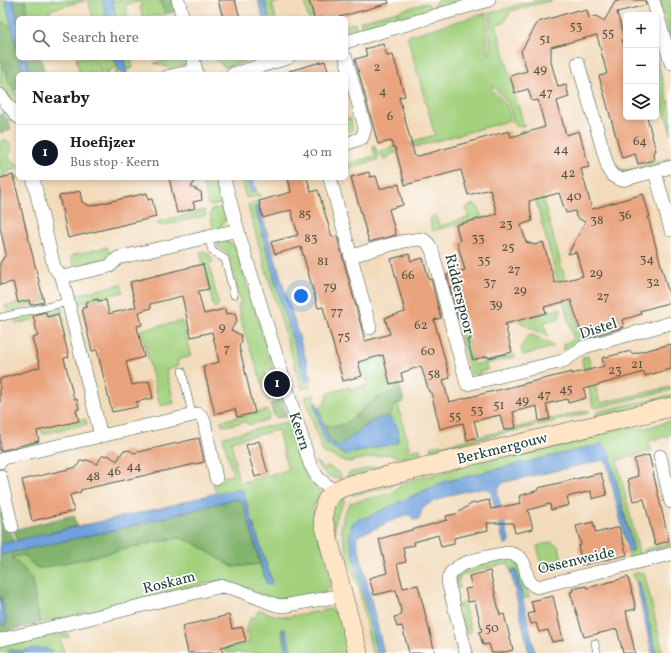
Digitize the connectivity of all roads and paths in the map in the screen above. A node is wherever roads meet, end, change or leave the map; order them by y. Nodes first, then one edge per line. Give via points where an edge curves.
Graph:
1 (178, 0) edge
2 (489, 0) edge
3 (653, 0) edge
4 (182, 16) edge
5 (348, 41) edge
6 (281, 60) edge
7 (347, 60) edge
8 (578, 63) dead end
9 (671, 63) edge
10 (195, 67) edge
11 (174, 72) edge
12 (240, 72) edge
13 (0, 95) edge
14 (16, 115) edge
15 (348, 143) edge
16 (671, 167) edge
17 (654, 172) junction
18 (33, 180) edge
19 (225, 180) edge
20 (331, 180) edge
21 (238, 230) junction
22 (671, 230) edge
23 (208, 237) junction
24 (352, 256) junction
25 (62, 277) junction
26 (234, 295) dead end
27 (68, 302) junction
28 (2, 317) dead end
29 (671, 323) edge
30 (370, 328) dead end
31 (182, 371) dead end
32 (467, 384) joint
33 (671, 407) edge
34 (192, 414) junction
35 (101, 436) junction
36 (660, 456) dead end
37 (0, 462) edge
38 (0, 476) edge
39 (216, 478) dead end
40 (334, 491) junction
41 (671, 502) edge
42 (12, 527) dead end
43 (671, 554) edge
44 (344, 595) junction
45 (0, 640) edge
46 (595, 643) dead end
47 (358, 653) edge
48 (466, 653) edge
49 (597, 653) edge

1 - 4 street
2 - 5 street
3 - 9 street
6 - 12 street
7 - 15 street via 365,128 362,138
8 - 17 street via 609,171 622,180
10 - 11 lane
13 - 14 street
16 - 17 street
17 - 22 street
18 - 25 street via 54,267
19 - 21 street, Keern
20 - 24 street
21 - 23 street
21 - 40 street, Keern via 310,464 318,478
23 - 25 street via 118,258 110,266
23 - 26 lane via 212,251 225,259
24 - 30 street
24 - 32 street, Ridderspoor via 414,240 425,241 428,244 432,250
25 - 27 street
27 - 28 lane
27 - 35 street
29 - 32 street, Distel via 584,347 563,362
31 - 34 lane
33 - 40 street, Berkmergouw
34 - 35 street
34 - 39 street via 198,414 204,421
35 - 37 street via 4,458
36 - 41 street
38 - 42 street
40 - 44 street via 326,503 323,520
43 - 48 street, Ossenweide via 537,587 529,581 524,561 514,554 507,553 460,565 450,574 448,582
44 - 45 street, Roskam via 283,606 222,586
44 - 47 street
46 - 49 lane

